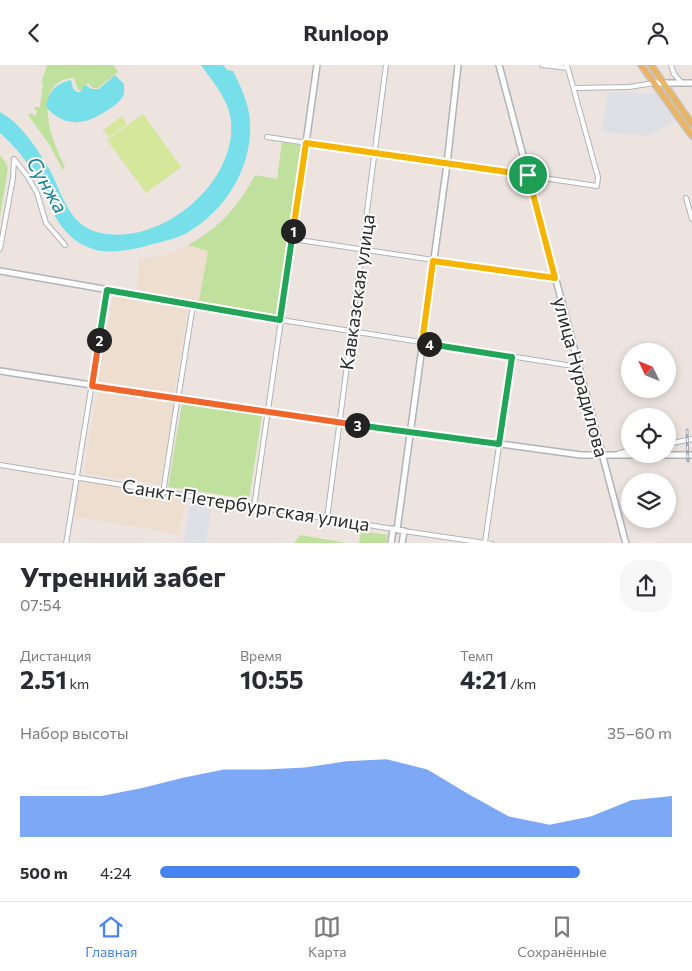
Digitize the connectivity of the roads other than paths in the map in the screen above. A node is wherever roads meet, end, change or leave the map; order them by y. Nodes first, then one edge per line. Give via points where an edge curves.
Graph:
1 (317, 65) edge
2 (386, 65) edge
3 (458, 65) edge
4 (499, 65) edge
5 (542, 65) edge
6 (641, 65) edge
7 (651, 65) edge
8 (671, 65) edge
9 (568, 66) edge
10 (662, 82) junction
11 (681, 82) junction
12 (654, 83) junction
13 (692, 83) edge
14 (574, 88) junction
15 (692, 123) edge
16 (692, 136) edge
17 (267, 137) dead end
18 (306, 143) junction
19 (376, 153) junction
20 (447, 164) junction
21 (528, 175) junction
22 (686, 198) dead end
23 (692, 219) edge
24 (292, 239) junction
25 (65, 245) dead end
26 (0, 249) edge
27 (362, 251) junction
28 (433, 261) junction
29 (0, 271) edge
30 (555, 278) junction
31 (107, 290) junction
32 (193, 305) junction
33 (280, 320) junction
34 (352, 330) junction
35 (422, 343) junction
36 (512, 357) junction
37 (579, 367) junction
38 (0, 371) edge
39 (92, 386) junction
40 (178, 401) junction
41 (267, 412) junction
42 (339, 422) junction
43 (410, 431) junction
44 (692, 439) edge
45 (676, 442) edge
46 (499, 444) junction
47 (621, 453) edge
48 (692, 455) edge
49 (602, 457) junction
50 (0, 465) edge
51 (77, 478) junction
52 (163, 493) junction
53 (254, 507) junction
54 (328, 519) junction
55 (395, 529) junction
56 (404, 531) junction
57 (485, 542) edge
58 (66, 543) edge
59 (391, 543) edge
60 (402, 543) edge
61 (492, 543) edge
62 (626, 543) edge

1 - 18 street
2 - 19 street, Кавказская улица
3 - 20 street
4 - 21 street, улица Нурадилова
5 - 9 street
6 - 12 main road
7 - 10 main road
8 - 11 street
9 - 14 street
10 - 11 street
10 - 12 street
10 - 15 main road
11 - 13 street
12 - 14 street
12 - 16 main road
14 - 21 street via 598,177 597,186
17 - 18 street
18 - 19 street
18 - 24 street
19 - 20 street
19 - 27 street, Кавказская улица
20 - 21 street
20 - 28 street
21 - 30 street, улица Нурадилова
22 - 23 street
24 - 27 street
24 - 33 street
25 - 26 street via 46,223 37,193 14,159
27 - 28 street
27 - 34 street, Кавказская улица
28 - 30 street
28 - 35 street
29 - 31 street
30 - 37 street, улица Нурадилова
31 - 32 street
31 - 39 street
32 - 33 street
32 - 40 street
33 - 34 street
33 - 41 street
34 - 35 street
34 - 42 street, Кавказская улица
35 - 36 street
35 - 43 street
36 - 37 street
36 - 46 street
37 - 49 street, улица Нурадилова
38 - 39 street
39 - 40 street
39 - 51 street
40 - 41 street
40 - 52 street
41 - 42 street
41 - 53 street
42 - 43 street
42 - 54 street, Кавказская улица
43 - 46 street
43 - 55 street
44 - 45 street
46 - 49 street
46 - 57 street
47 - 49 street
48 - 49 street
49 - 62 street, улица Нурадилова
50 - 51 street, Санкт-Петербургская улица
51 - 52 street, Санкт-Петербургская улица
51 - 58 street
52 - 53 street, Санкт-Петербургская улица
53 - 54 street, Санкт-Петербургская улица
54 - 55 street, Санкт-Петербургская улица
55 - 56 street, Санкт-Петербургская улица
55 - 59 street
56 - 57 street, Санкт-Петербургская улица
56 - 60 street
57 - 61 street, Санкт-Петербургская улица

